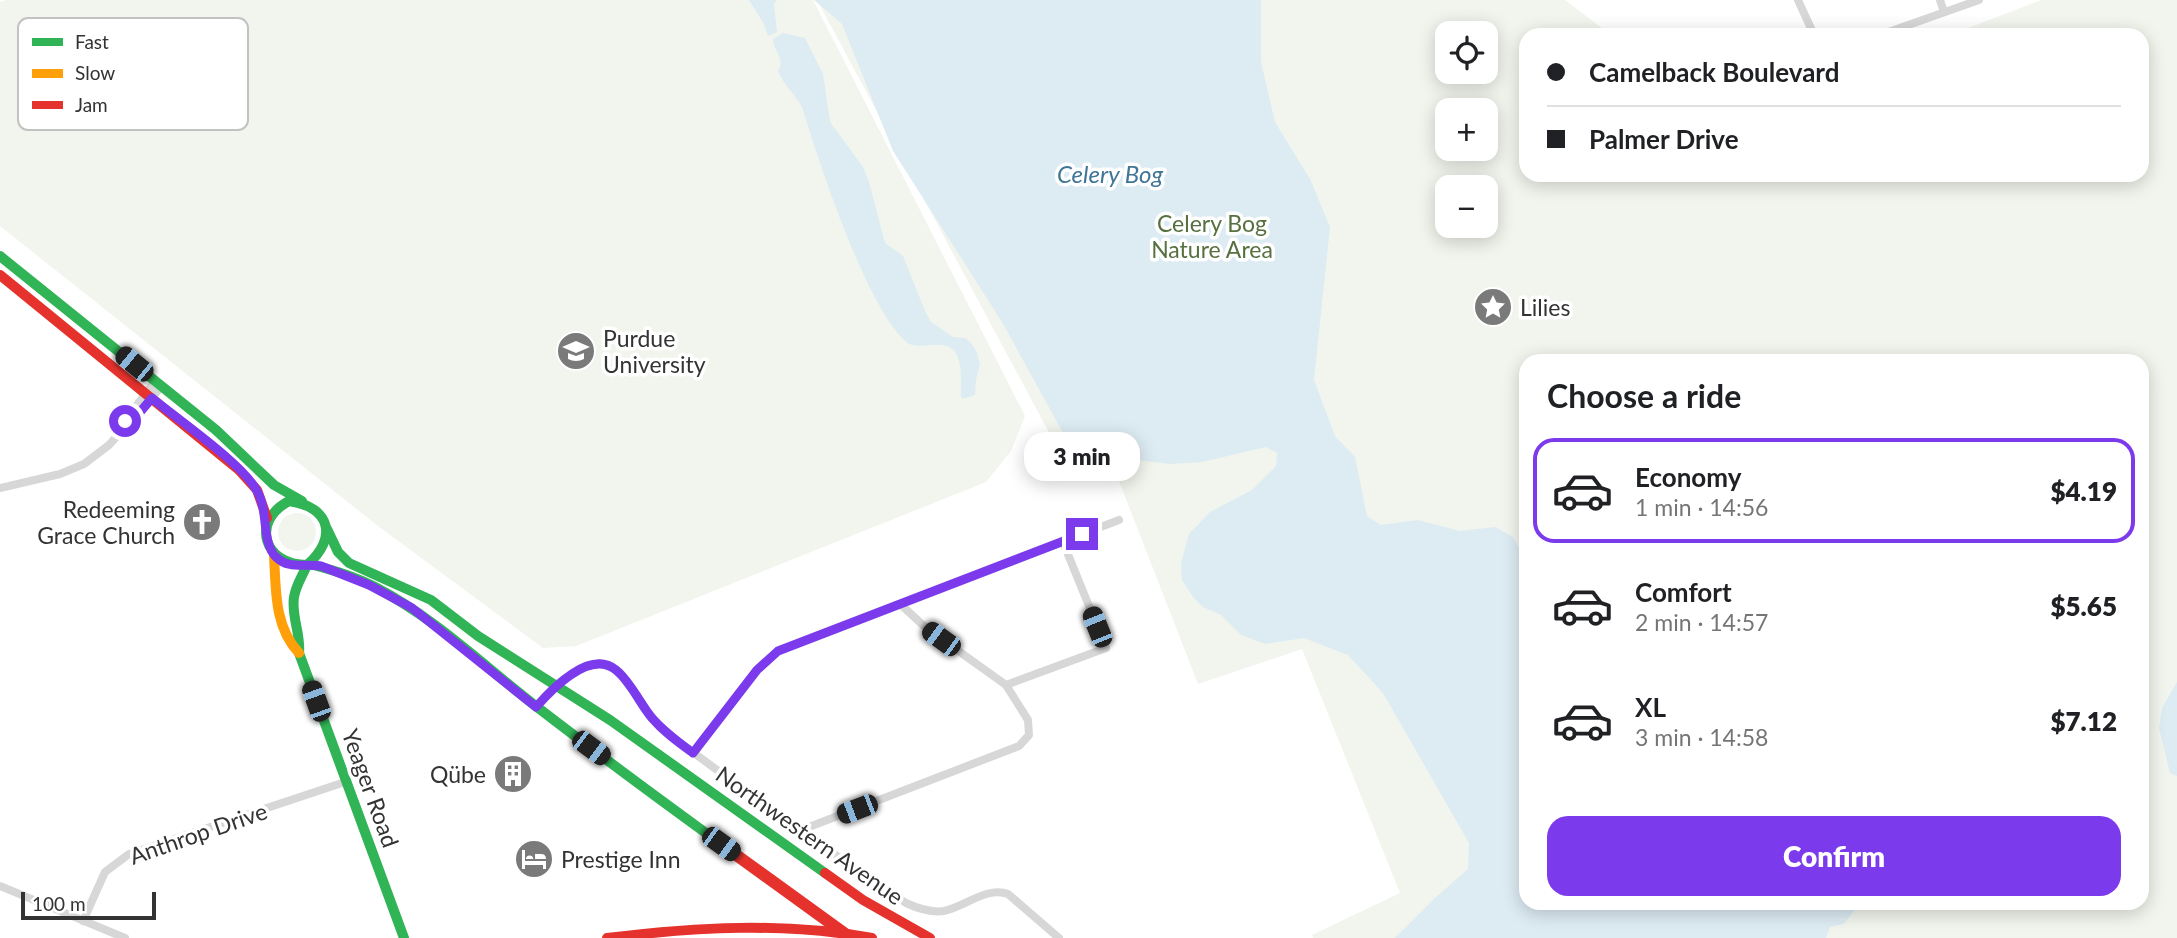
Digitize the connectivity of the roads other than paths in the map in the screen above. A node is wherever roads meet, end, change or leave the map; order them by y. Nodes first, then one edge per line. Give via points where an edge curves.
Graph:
1 (1798, 0) edge
2 (1940, 0) edge
3 (1979, 0) edge
4 (1944, 12) junction
5 (1811, 28) edge
6 (1899, 28) edge
7 (2, 266) edge
8 (159, 383) junction
9 (149, 396) junction
10 (0, 488) edge
11 (302, 501) junction
12 (267, 518) junction
13 (1119, 520) dead end
14 (327, 529) junction
15 (1063, 542) junction
16 (274, 555) junction
17 (308, 565) junction
18 (900, 604) junction
19 (299, 653) junction
20 (555, 685) junction
21 (1006, 685) junction
22 (536, 707) junction
23 (693, 753) junction
24 (345, 782) junction
25 (802, 832) junction
26 (0, 887) edge
27 (83, 921) junction
28 (125, 938) edge
29 (404, 938) edge
30 (607, 938) edge
31 (851, 938) edge
32 (873, 938) edge
33 (930, 938) edge
34 (1059, 938) edge

1 - 5 street
2 - 4 street
3 - 4 street
4 - 6 street
7 - 8 main road
7 - 9 main road
8 - 9 street
8 - 11 main road via 274,485
9 - 10 street via 101,453 75,468
9 - 12 main road via 250,481
11 - 12 main road via 282,504
11 - 14 main road via 319,512
12 - 16 main road
13 - 15 street
14 - 17 main road via 322,549
14 - 20 main road, Northwestern Avenue via 349,563 431,600
15 - 18 street
15 - 21 street via 1106,648
16 - 17 main road via 286,564
16 - 19 main road, Yeager Road via 282,624 290,646
17 - 19 main road, Yeager Road via 294,594 302,640
17 - 22 main road via 369,585 412,608
18 - 21 street
18 - 23 street via 778,651 757,670
19 - 24 main road, Yeager Road
20 - 22 street
20 - 23 street via 592,664 615,669 659,726
20 - 33 main road, Northwestern Avenue via 863,901
21 - 25 street via 1028,720 1029,735 1019,746
22 - 31 main road, bridge
23 - 25 street
24 - 27 street, Anthrop Drive via 129,854 105,872
24 - 29 main road, Yeager Road
25 - 34 street via 920,909 947,911 1001,892
26 - 27 street
27 - 28 street
30 - 32 main road via 740,925 810,928

